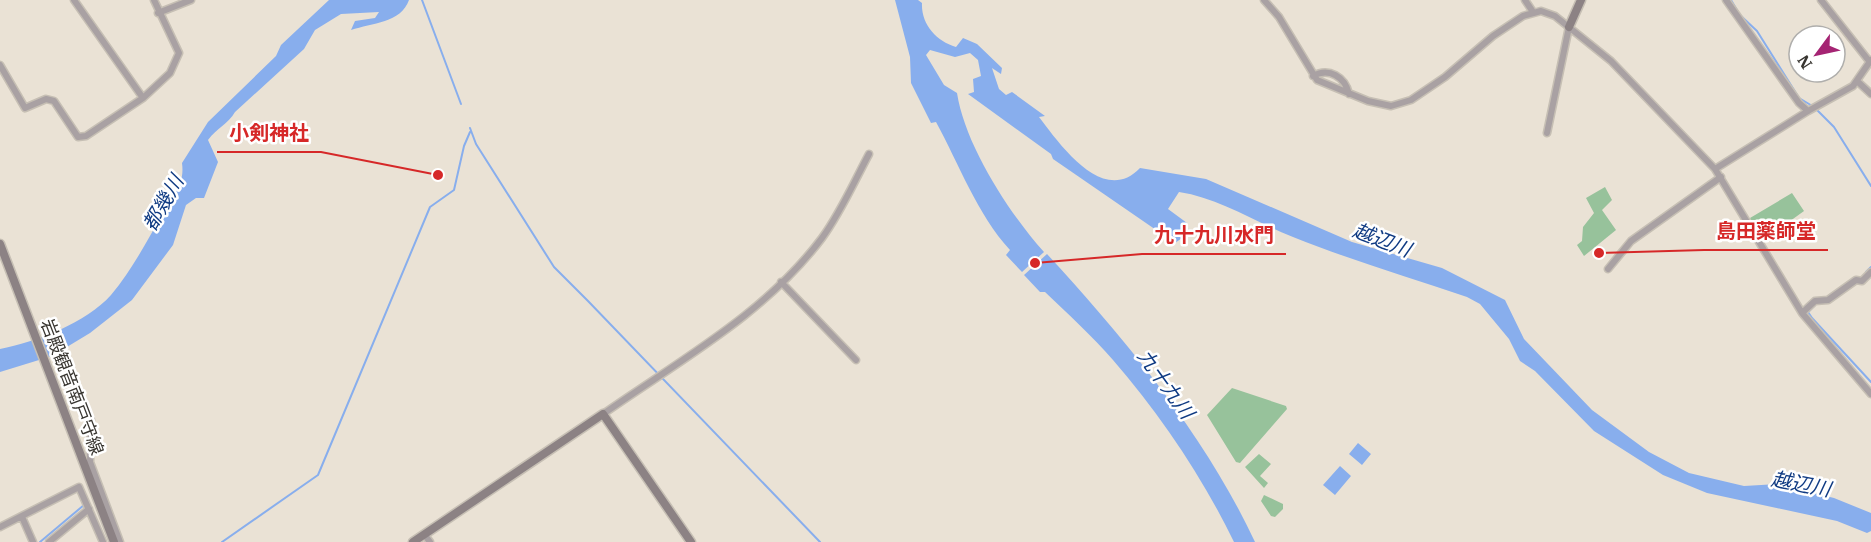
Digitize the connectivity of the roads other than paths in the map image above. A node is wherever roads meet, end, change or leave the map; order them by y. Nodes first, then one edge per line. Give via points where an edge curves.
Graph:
1 (74, 0) edge
2 (154, 0) edge
3 (191, 0) edge
4 (1264, 0) edge
5 (1525, 0) edge
6 (1581, 0) edge
7 (1726, 0) edge
8 (1821, 0) edge
9 (1533, 12) junction
10 (158, 13) junction
11 (1569, 27) junction
12 (1870, 61) edge
13 (0, 65) edge
14 (1313, 76) junction
15 (1857, 81) junction
16 (1349, 94) junction
17 (1871, 94) edge
18 (143, 98) junction
19 (1808, 111) junction
20 (1547, 133) dead end
21 (869, 154) dead end
22 (1715, 169) junction
23 (1720, 177) junction
24 (0, 244) edge
25 (1608, 268) dead end
26 (1871, 272) edge
27 (781, 282) junction
28 (1802, 313) junction
29 (856, 360) dead end
30 (1871, 394) edge
31 (603, 414) junction
32 (91, 420) dead end
33 (89, 509) junction
34 (22, 517) junction
35 (0, 526) edge
36 (427, 538) edge
37 (33, 542) edge
38 (49, 542) edge
39 (103, 542) edge
40 (114, 542) edge
41 (120, 542) edge
42 (413, 542) edge
43 (691, 542) edge

1 - 18 street
2 - 10 street
3 - 10 street
4 - 14 street via 1279,17
5 - 9 street
6 - 11 street
7 - 19 street
8 - 12 street
9 - 11 street via 1548,13
9 - 16 street via 1493,36 1411,100 1391,106
10 - 18 street via 179,53 170,73
11 - 20 street
11 - 22 street via 1611,62
12 - 15 street
13 - 18 street via 25,108 46,99 54,101 78,136 86,136
14 - 16 street via 1324,85
14 - 16 street via 1332,72
15 - 17 street
15 - 19 street
19 - 22 street
21 - 27 street via 822,238
22 - 23 street
23 - 25 street via 1631,242
23 - 28 street
24 - 40 street, 岩殿観音南戸守線
26 - 28 street via 1828,300 1815,301
27 - 29 street
27 - 31 street via 729,330
28 - 30 street
31 - 36 street
31 - 43 street
32 - 41 street via 90,462
33 - 34 street via 79,487
33 - 38 street
33 - 39 street
34 - 35 street
34 - 37 street
36 - 42 street

